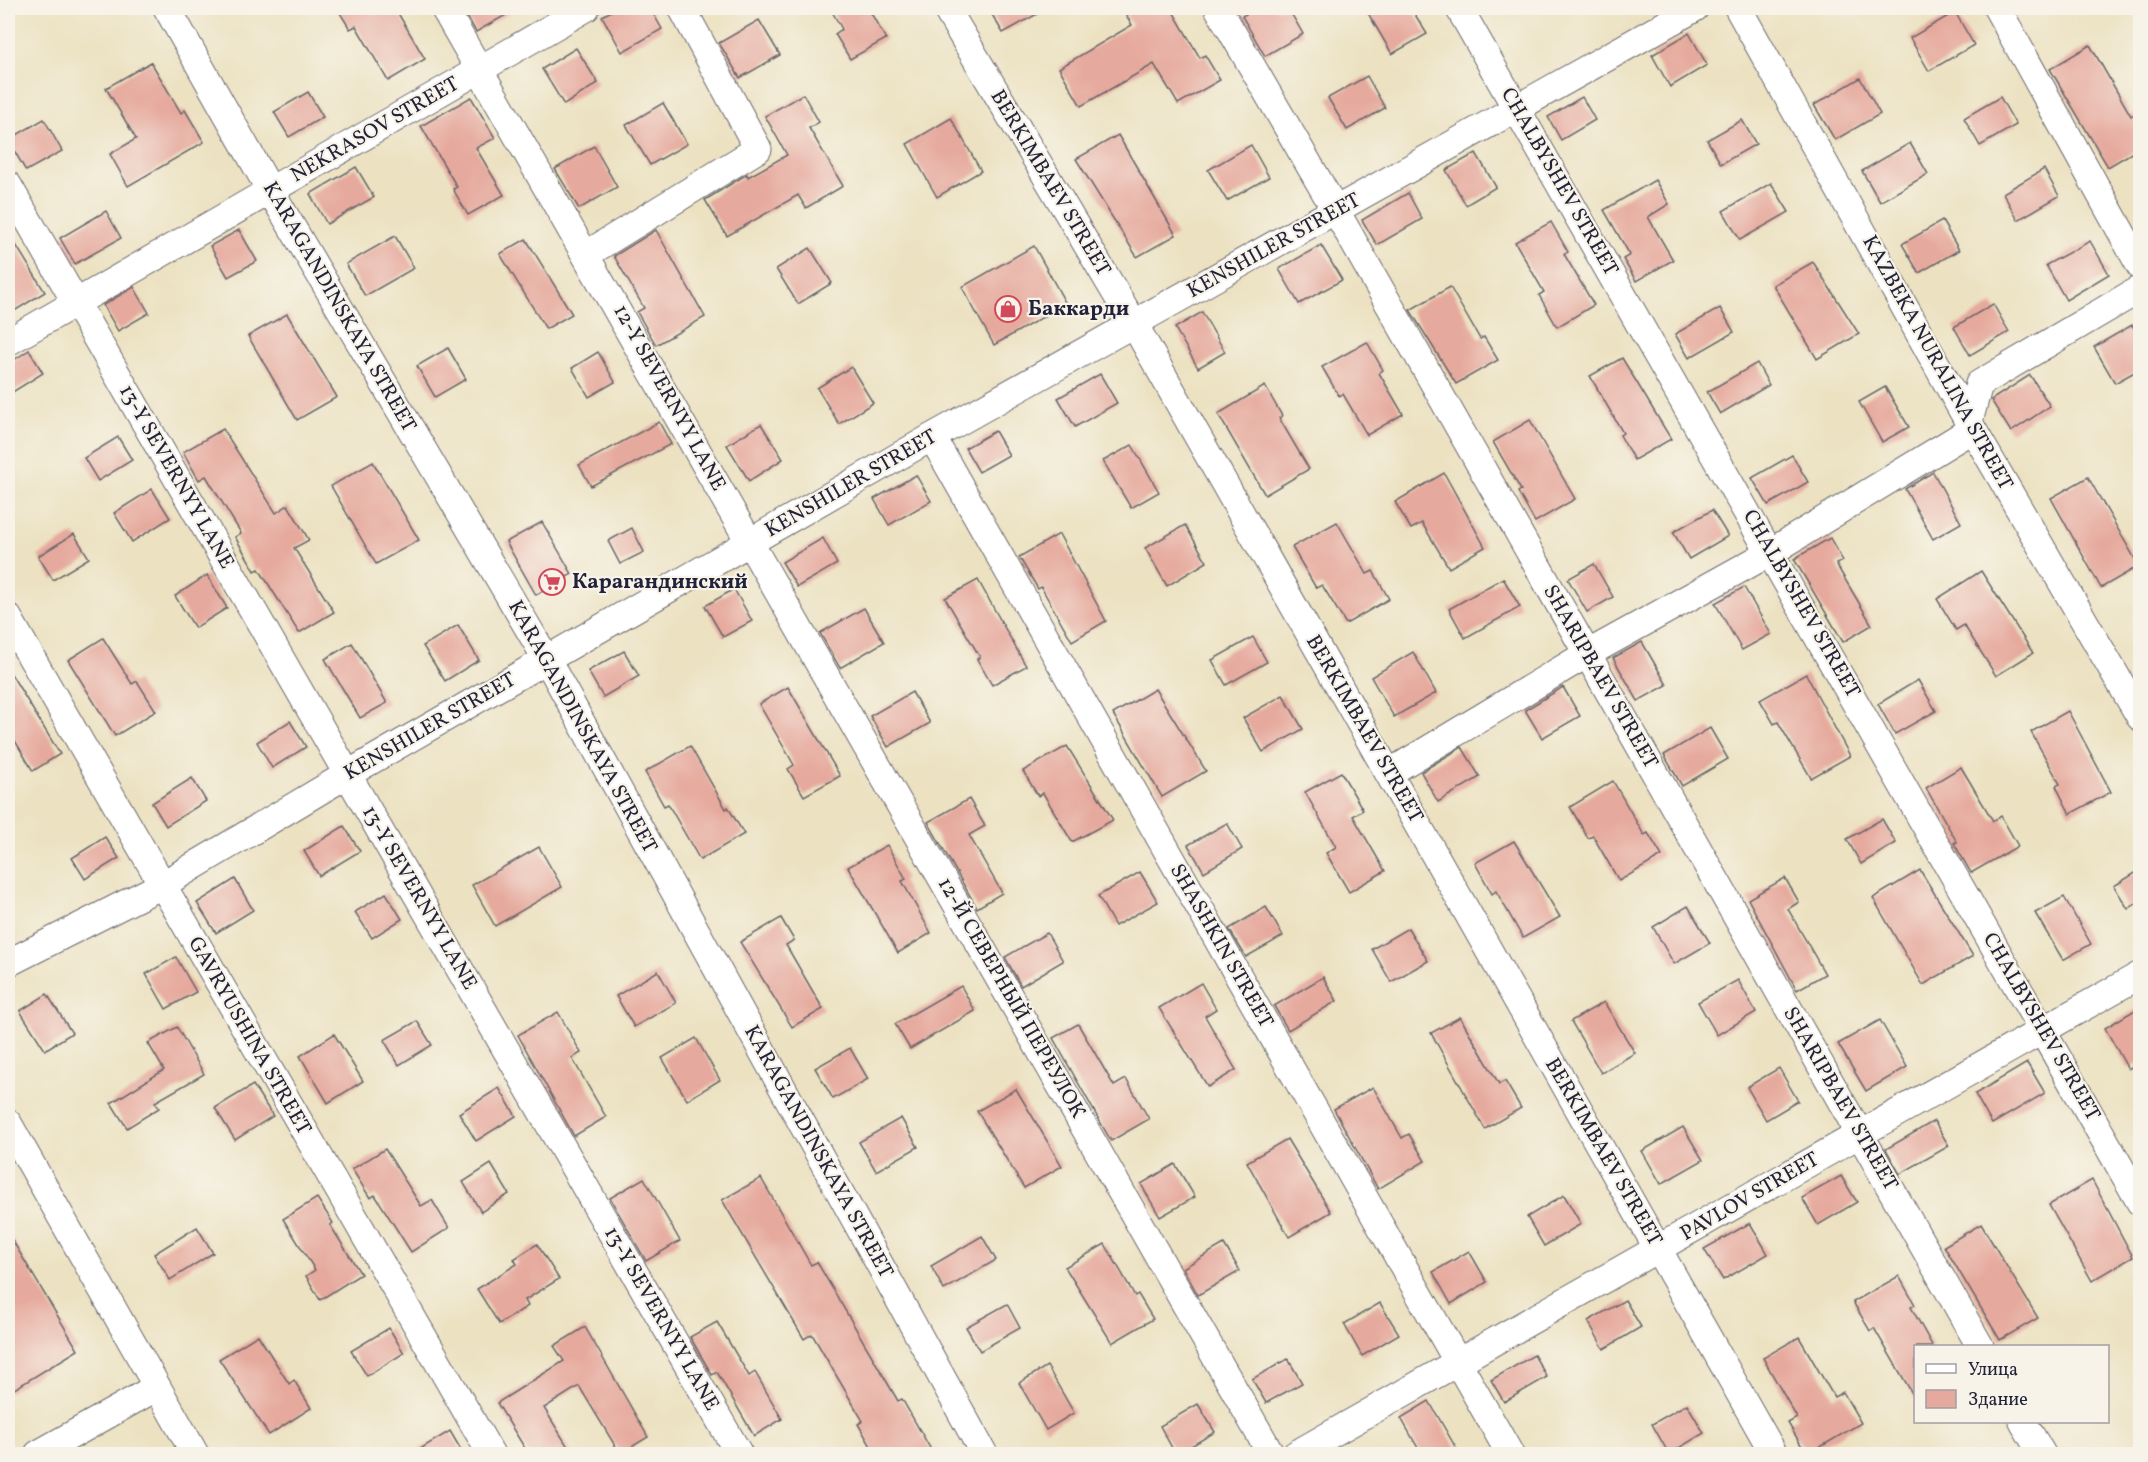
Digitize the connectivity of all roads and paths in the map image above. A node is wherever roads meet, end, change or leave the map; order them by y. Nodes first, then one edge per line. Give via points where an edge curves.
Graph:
1 (167, 8) edge
2 (444, 8) edge
3 (586, 8) edge
4 (682, 8) edge
5 (946, 8) edge
6 (1218, 8) edge
7 (1460, 8) edge
8 (1695, 8) edge
9 (1738, 8) edge
10 (1997, 8) edge
11 (480, 69) junction
12 (1517, 109) junction
13 (8, 185) edge
14 (270, 190) junction
15 (1336, 211) junction
16 (587, 254) junction
17 (2140, 266) edge
18 (2140, 289) edge
19 (75, 303) junction
20 (1134, 324) junction
21 (8, 342) edge
22 (1968, 421) junction
23 (932, 437) junction
24 (750, 542) junction
25 (1771, 552) junction
26 (8, 617) edge
27 (1587, 654) junction
28 (547, 660) junction
29 (2140, 717) edge
30 (1389, 773) junction
31 (348, 774) junction
32 (162, 885) junction
33 (8, 963) edge
34 (2140, 975) edge
35 (2044, 1031) junction
36 (8, 1123) edge
37 (1859, 1134) junction
38 (2140, 1202) edge
39 (1659, 1250) junction
40 (1979, 1345) edge
41 (1458, 1363) junction
42 (157, 1387) junction
43 (2024, 1423) edge
44 (38, 1455) edge
45 (195, 1455) edge
46 (491, 1455) edge
47 (739, 1455) edge
48 (984, 1455) edge
49 (1271, 1455) edge
50 (1296, 1455) edge
51 (1509, 1455) edge
52 (1774, 1455) edge
53 (2042, 1455) edge

1 - 14 street, KARAGANDINSKAYA STREET
2 - 11 street, 12-Y SEVERNYY LANE
3 - 11 street, NEKRASOV STREET
4 - 16 street via 758,149
5 - 20 street, BERKIMBAEV STREET
6 - 15 street, SHARIPBAEV STREET
7 - 12 street, CHALBYSHEV STREET
8 - 12 street, KENSHILER STREET
9 - 22 street, KAZBEKA NURALINA STREET
10 - 17 street
11 - 14 street, NEKRASOV STREET
11 - 16 street, 12-Y SEVERNYY LANE
12 - 15 street, KENSHILER STREET
12 - 25 street, CHALBYSHEV STREET
13 - 19 street, 13-Y SEVERNYY LANE
14 - 19 street, NEKRASOV STREET
14 - 28 street, KARAGANDINSKAYA STREET
15 - 20 street, KENSHILER STREET
15 - 27 street, SHARIPBAEV STREET
16 - 24 street, 12-Y SEVERNYY LANE
18 - 22 street via 1978,384
19 - 21 street, NEKRASOV STREET
19 - 31 street, 13-Y SEVERNYY LANE
20 - 23 street, KENSHILER STREET
20 - 30 street, BERKIMBAEV STREET
22 - 25 street via 1966,433
22 - 29 street, KAZBEKA NURALINA STREET
23 - 24 street, KENSHILER STREET
23 - 41 street, SHASHKIN STREET
24 - 28 street, KENSHILER STREET
24 - 49 street, 12-Й СЕВЕРНЫЙ ПЕРЕУЛОК
25 - 27 street
25 - 35 street, CHALBYSHEV STREET
26 - 32 street, GAVRYUSHINA STREET
27 - 30 street
27 - 37 street, SHARIPBAEV STREET
28 - 31 street, KENSHILER STREET
28 - 48 street, KARAGANDINSKAYA STREET
30 - 39 street, BERKIMBAEV STREET
31 - 32 street, KENSHILER STREET
31 - 47 street, 13-Y SEVERNYY LANE
32 - 33 street, KENSHILER STREET
32 - 46 street, GAVRYUSHINA STREET
34 - 35 street, PAVLOV STREET
35 - 37 street, PAVLOV STREET
35 - 38 street, CHALBYSHEV STREET
36 - 42 street
37 - 39 street, PAVLOV STREET
37 - 40 street, SHARIPBAEV STREET
39 - 41 street, PAVLOV STREET
39 - 52 street, BERKIMBAEV STREET
41 - 50 street, PAVLOV STREET
41 - 51 street, SHASHKIN STREET
42 - 44 street
42 - 45 street
43 - 53 street

